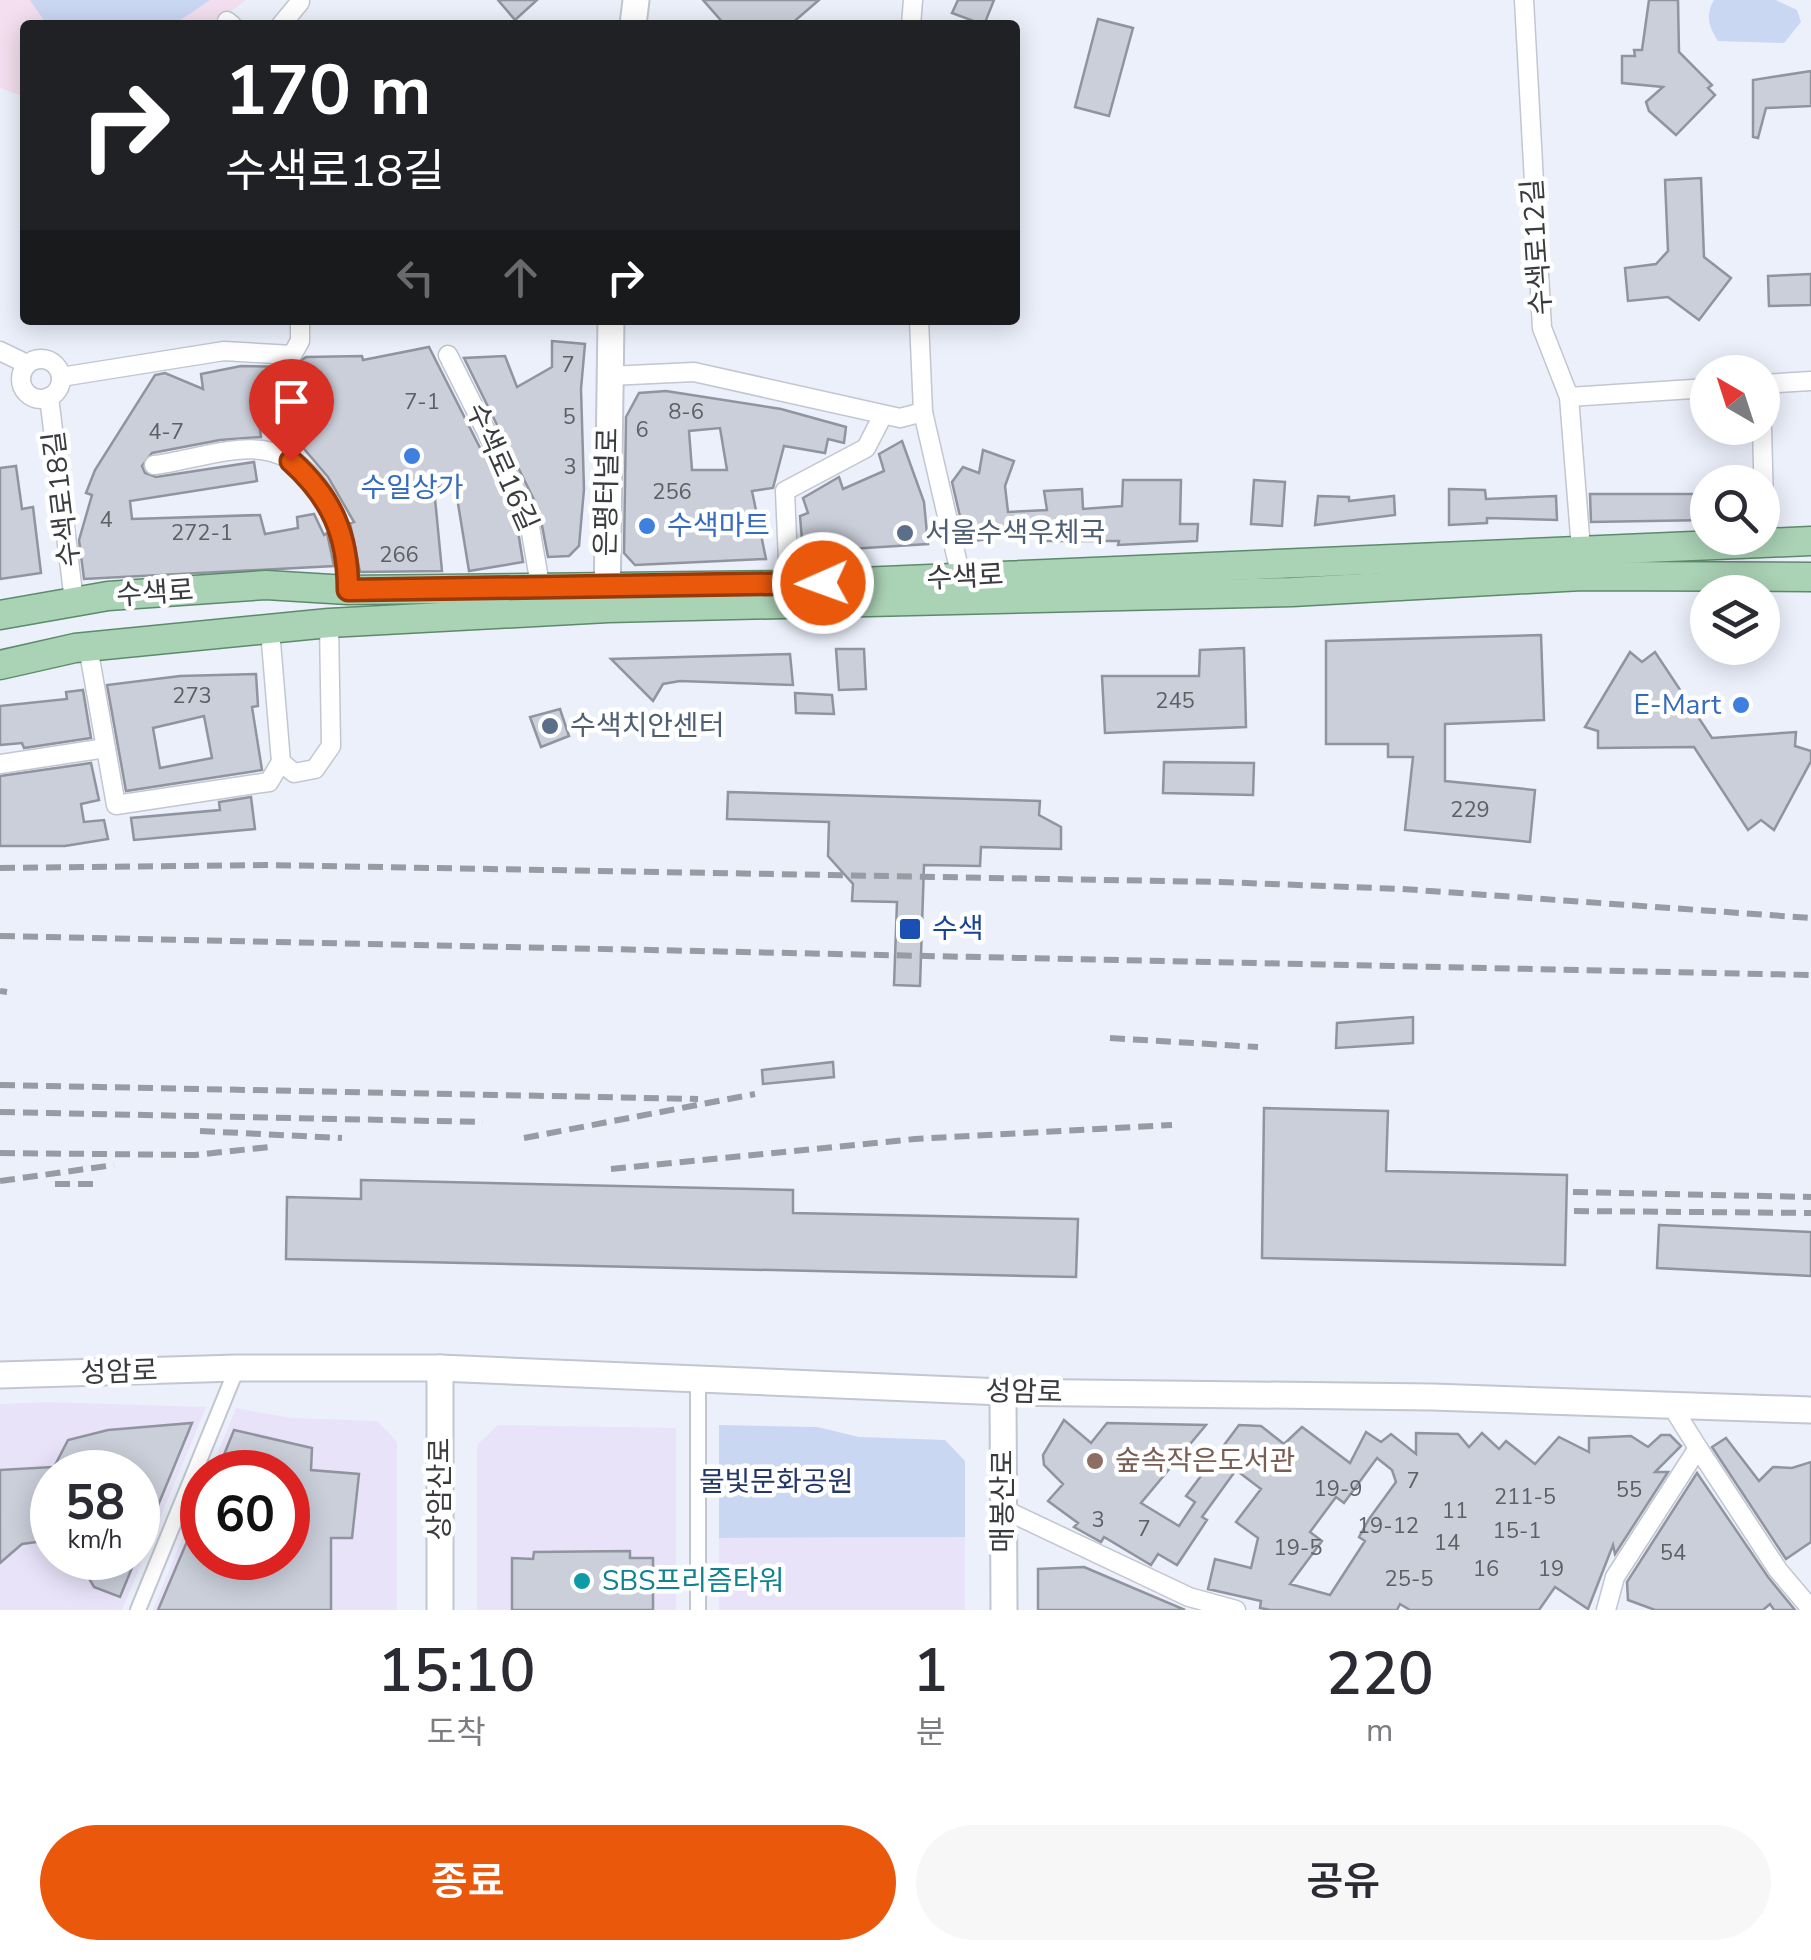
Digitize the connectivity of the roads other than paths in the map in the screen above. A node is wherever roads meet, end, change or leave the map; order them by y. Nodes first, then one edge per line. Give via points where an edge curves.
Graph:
1 (1524, 0) edge
2 (300, 325) edge
3 (611, 325) edge
4 (919, 325) edge
5 (0, 352) edge
6 (448, 354) dead end
7 (27, 364) junction
8 (609, 376) junction
9 (61, 377) junction
10 (1811, 382) edge
11 (1780, 383) edge
12 (1690, 389) edge
13 (50, 397) junction
14 (1569, 397) junction
15 (923, 412) junction
16 (883, 415) junction
17 (154, 465) dead end
18 (1811, 541) edge
19 (1780, 542) edge
20 (1690, 545) edge
21 (1581, 549) junction
22 (1372, 573) junction
23 (960, 577) junction
24 (1811, 577) edge
25 (540, 585) junction
26 (789, 585) junction
27 (348, 590) junction
28 (607, 598) junction
29 (74, 601) junction
30 (0, 614) edge
31 (329, 624) junction
32 (270, 630) junction
33 (88, 647) junction
34 (0, 665) edge
35 (106, 748) junction
36 (281, 762) junction
37 (0, 764) edge
38 (237, 1368) junction
39 (440, 1368) junction
40 (0, 1376) edge
41 (698, 1382) junction
42 (1003, 1392) junction
43 (1673, 1408) junction
44 (1811, 1410) edge
45 (1698, 1448) junction
46 (1004, 1508) junction
47 (1811, 1609) edge
48 (138, 1610) edge
49 (440, 1610) edge
50 (698, 1610) edge
51 (1004, 1610) edge
52 (1236, 1610) edge
53 (1606, 1610) edge

1 - 14 street, 수색로12길 via 1542,328
2 - 9 street via 292,355 224,351
3 - 8 main road, 은평터널로
4 - 15 street
5 - 7 street
6 - 25 street, 수색로16길 via 528,515
7 - 9 street via 45,359
7 - 13 street, 수색로18길 via 20,381 26,393
8 - 16 street via 694,372
8 - 28 main road, 은평터널로
9 - 13 street, 수색로18길
10 - 11 street
12 - 14 street
13 - 29 street, 수색로18길
14 - 21 street, 수색로12길
15 - 16 street
15 - 23 street
16 - 26 street via 866,448 786,491
17 - 27 street via 259,450 291,461 336,514
18 - 19 main road, 수색로
20 - 21 main road, 수색로
21 - 22 main road, 수색로
22 - 23 main road, 수색로
22 - 24 main road, 수색로
22 - 28 main road, 수색로
23 - 26 main road, 수색로
25 - 27 main road, 수색로
25 - 28 main road, 수색로
26 - 28 main road, 수색로
27 - 29 main road, 수색로 via 266,585
28 - 31 main road, 수색로
29 - 30 main road, 수색로
31 - 32 main road, 수색로
31 - 36 street via 331,746 315,769 294,773
32 - 33 main road, 수색로
32 - 36 street
33 - 34 main road, 수색로
33 - 35 street
35 - 36 street via 116,805 269,782
35 - 37 street
38 - 39 main road, 성암로
38 - 40 main road, 성암로
38 - 48 street
39 - 41 main road, 성암로
39 - 49 main road, 상암산로
41 - 42 main road, 성암로
41 - 50 street
42 - 43 main road, 성암로 via 1432,1397
42 - 46 main road, 매봉산로
43 - 44 main road, 성암로
43 - 45 street
45 - 47 street
45 - 53 street via 1615,1577
46 - 51 main road, 매봉산로
46 - 52 street via 1189,1598

